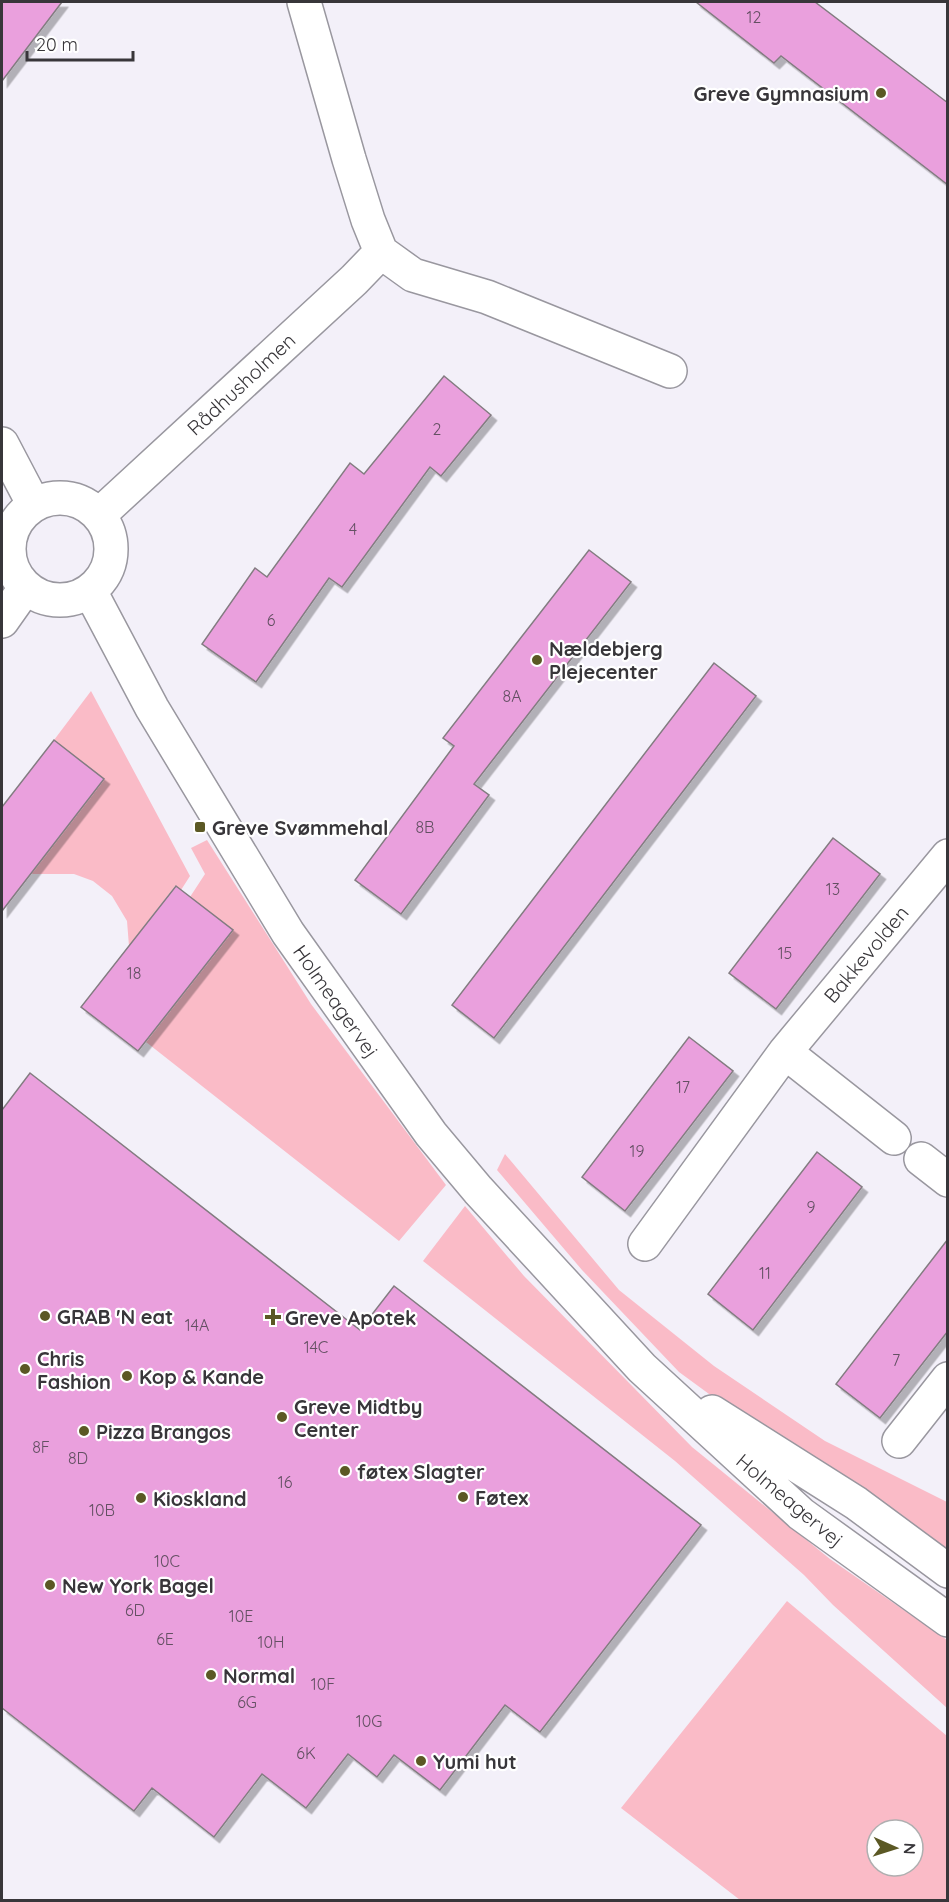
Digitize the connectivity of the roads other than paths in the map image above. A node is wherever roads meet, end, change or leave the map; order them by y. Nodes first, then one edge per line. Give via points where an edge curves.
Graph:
1 (304, 2) edge
2 (381, 252) junction
3 (670, 371) dead end
4 (2, 444) edge
5 (34, 505) junction
6 (99, 515) junction
7 (26, 587) junction
8 (90, 591) junction
9 (2, 621) edge
10 (948, 856) edge
11 (784, 1052) junction
12 (894, 1138) dead end
13 (921, 1159) dead end
14 (948, 1180) edge
15 (645, 1244) dead end
16 (642, 1368) junction
17 (948, 1379) edge
18 (899, 1441) dead end
19 (948, 1571) edge
20 (948, 1620) edge

1 - 2 street via 349,159
2 - 3 street via 413,275 488,297
2 - 6 street, Rådhusholmen
4 - 5 street
5 - 6 street via 69,498
5 - 7 street via 20,518 9,553 14,571
6 - 8 street via 108,530 110,564
7 - 8 street via 57,600
7 - 9 street
8 - 16 street, Holmeagervej via 152,708 288,933 431,1134
10 - 11 street, Bakkevolden
11 - 12 street
11 - 15 street, Bakkevolden
13 - 14 street
16 - 19 street, Holmeagervej via 856,1503
16 - 20 street, Holmeagervej via 801,1514
17 - 18 street

